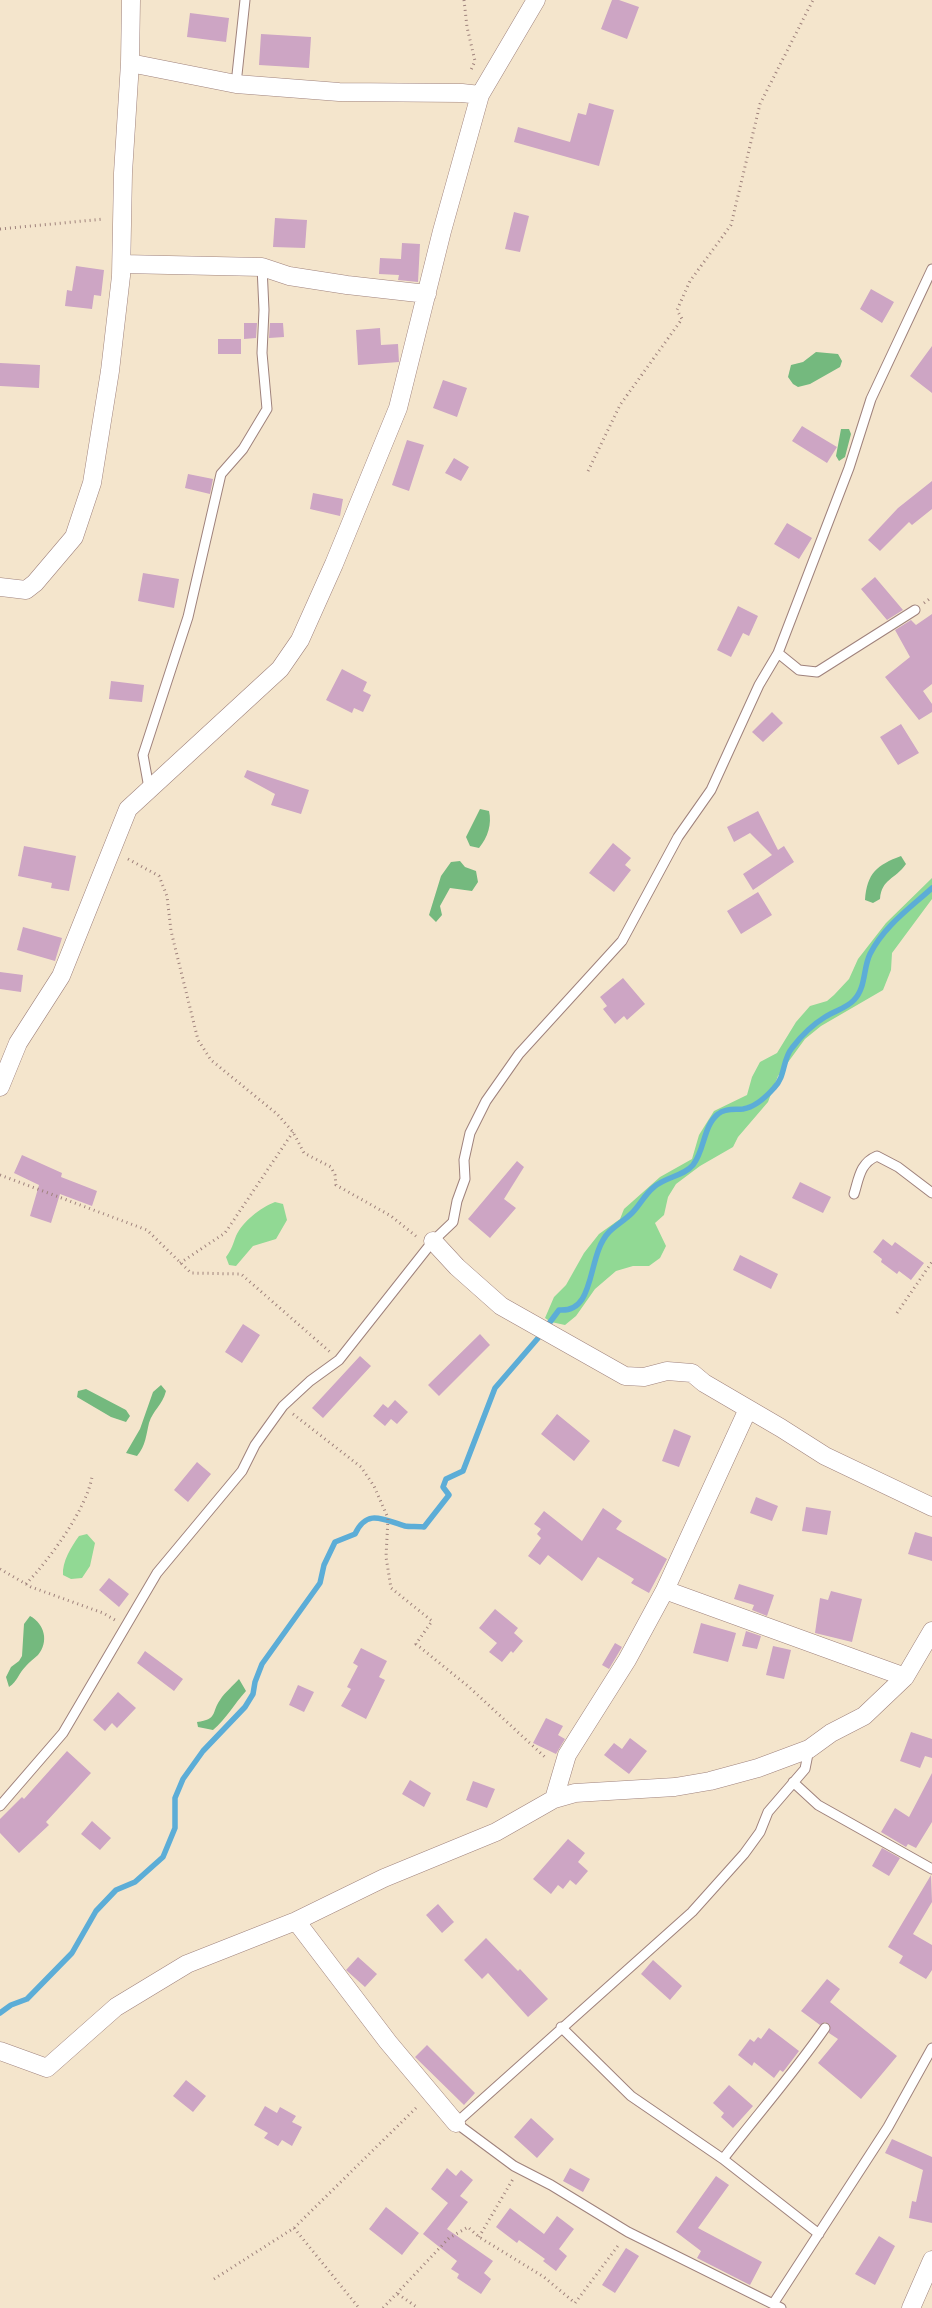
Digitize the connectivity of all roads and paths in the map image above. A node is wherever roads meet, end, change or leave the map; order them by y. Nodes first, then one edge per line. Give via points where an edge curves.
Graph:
1 (131, 0) edge
2 (245, 0) edge
3 (464, 0) edge
4 (536, 0) edge
5 (813, 0) edge
6 (130, 63) junction
7 (236, 84) junction
8 (462, 93) junction
9 (480, 95) junction
10 (123, 217) junction
11 (0, 229) edge
12 (122, 264) junction
13 (262, 267) junction
14 (932, 269) edge
15 (427, 294) junction
16 (588, 472) dead end
17 (0, 587) edge
18 (915, 610) dead end
19 (778, 653) junction
20 (149, 788) junction
21 (112, 849) junction
22 (0, 1087) edge
23 (293, 1132) junction
24 (0, 1175) edge
25 (932, 1193) edge
26 (854, 1194) dead end
27 (431, 1244) junction
28 (932, 1262) edge
29 (180, 1263) junction
30 (897, 1313) dead end
31 (339, 1360) junction
32 (283, 1406) junction
33 (748, 1410) junction
34 (92, 1478) dead end
35 (932, 1507) edge
36 (0, 1569) edge
37 (26, 1584) junction
38 (665, 1590) junction
39 (126, 1628) junction
40 (932, 1631) edge
41 (905, 1677) junction
42 (809, 1749) junction
43 (564, 1767) junction
44 (793, 1782) junction
45 (554, 1799) junction
46 (0, 1806) edge
47 (932, 1869) edge
48 (296, 1921) junction
49 (561, 2027) junction
50 (825, 2028) dead end
51 (932, 2048) edge
52 (0, 2051) edge
53 (430, 2093) junction
54 (456, 2123) junction
55 (723, 2159) junction
56 (520, 2169) junction
57 (294, 2228) junction
58 (628, 2232) junction
59 (819, 2234) junction
60 (479, 2237) junction
61 (932, 2260) edge
62 (214, 2279) dead end
63 (398, 2294) junction
64 (777, 2306) edge
65 (359, 2308) edge
66 (383, 2308) edge
67 (418, 2308) edge
68 (911, 2308) edge

1 - 6 street
2 - 7 lane
3 - 8 path via 475,61
4 - 9 street
5 - 16 path via 760,104 731,225 690,281 677,310 682,319 620,405
6 - 7 street
6 - 10 street
7 - 8 street via 339,92
8 - 9 street
9 - 15 street
10 - 11 path
10 - 12 street
12 - 13 street
12 - 17 street via 110,372 92,483 74,537 26,590
13 - 15 street via 289,276 347,286
13 - 20 lane via 262,353 267,408 243,449 221,474 188,617 143,755
14 - 19 lane via 871,399 849,468
15 - 20 street via 398,408 300,640 280,669
18 - 19 lane via 817,672 799,670
19 - 27 lane via 759,685 711,790 678,837 622,941 519,1054 486,1101 470,1133 464,1160 465,1179 452,1222
20 - 21 street via 128,809
21 - 22 street via 61,976 18,1043
21 - 23 path via 159,876 167,896 171,931 198,1040 211,1060 277,1114
23 - 27 path via 304,1153 331,1167 336,1186 391,1216
23 - 29 path via 225,1233
24 - 29 path via 147,1230
25 - 26 lane via 898,1167 877,1156 868,1160 861,1169
27 - 31 lane
27 - 33 street via 494,1300 624,1376 644,1377 667,1371 692,1373 704,1384
28 - 30 path
29 - 31 path via 191,1273 241,1274
31 - 32 lane via 310,1380
32 - 39 lane via 255,1445 242,1471 157,1574
32 - 43 path via 361,1467 374,1486 388,1518 386,1556 391,1588 432,1620 416,1644 469,1687 547,1759
33 - 35 street via 825,1456
33 - 38 street
34 - 37 path via 79,1510 45,1564
36 - 37 path
37 - 39 path via 103,1613
38 - 41 street
38 - 43 street via 628,1660 567,1755
39 - 46 lane via 63,1733
40 - 41 street
41 - 42 street via 864,1716
42 - 44 lane via 805,1769
42 - 45 street via 710,1781 675,1787 575,1793
43 - 45 street
44 - 47 lane via 818,1805
44 - 49 lane via 768,1812 760,1832 744,1854 692,1912
45 - 48 street via 496,1832 384,1878
48 - 52 street via 187,1964 116,2007 47,2068
48 - 53 street
49 - 54 lane
49 - 55 lane via 631,2096
50 - 55 lane via 795,2071 777,2089
51 - 59 lane via 888,2127
53 - 54 street
53 - 57 path
54 - 56 lane
55 - 59 lane
56 - 58 lane via 582,2202
56 - 60 path
57 - 62 path
57 - 65 path
58 - 60 path via 575,2303 544,2277
58 - 64 lane
59 - 64 lane
60 - 63 path via 468,2227 449,2238
61 - 68 street
63 - 66 path
63 - 67 path

